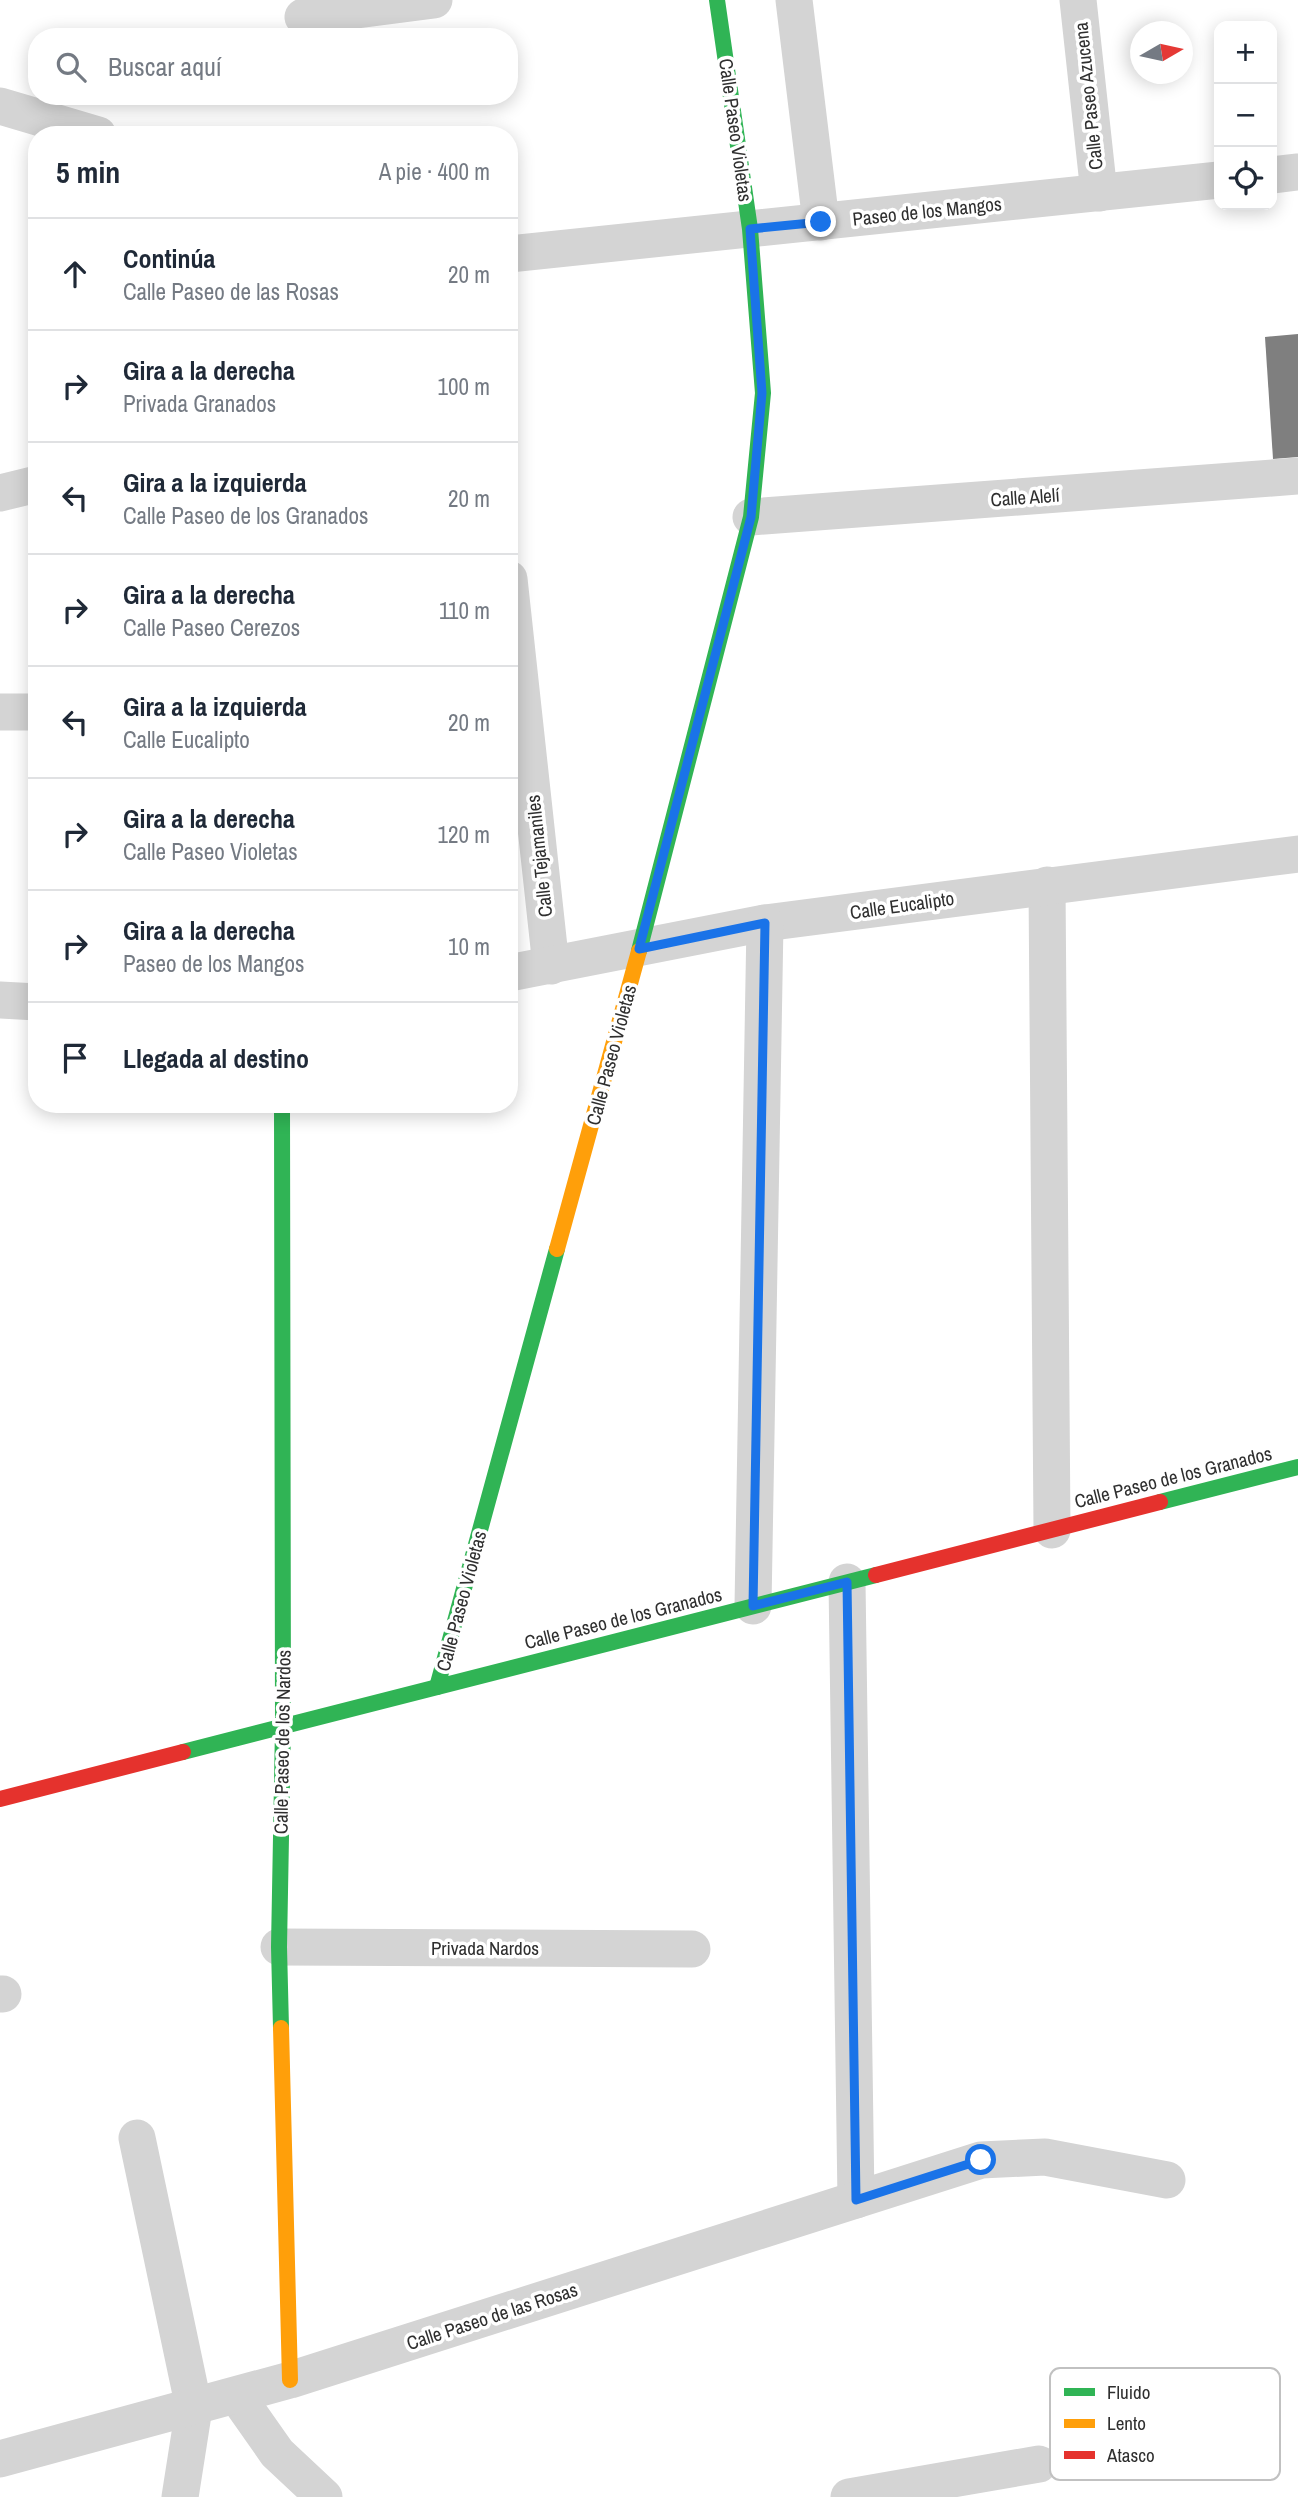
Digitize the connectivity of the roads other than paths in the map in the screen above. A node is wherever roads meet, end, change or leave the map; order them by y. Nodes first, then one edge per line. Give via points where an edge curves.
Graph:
1 (434, 0) edge
2 (717, 0) edge
3 (794, 0) edge
4 (1078, 0) edge
5 (303, 17) dead end
6 (0, 106) edge
7 (68, 126) edge
8 (1298, 172) edge
9 (1277, 174) edge
10 (1214, 181) edge
11 (1099, 193) junction
12 (821, 222) junction
13 (750, 229) junction
14 (518, 253) edge
15 (1298, 476) edge
16 (28, 486) edge
17 (0, 493) edge
18 (751, 517) junction
19 (518, 662) edge
20 (0, 712) edge
21 (28, 712) edge
22 (1298, 854) edge
23 (1047, 885) junction
24 (765, 923) junction
25 (639, 949) junction
26 (551, 966) junction
27 (518, 972) edge
28 (0, 1000) edge
29 (28, 1002) edge
30 (282, 1113) edge
31 (1298, 1468) edge
32 (1052, 1530) junction
33 (847, 1582) junction
34 (753, 1606) junction
35 (437, 1687) junction
36 (283, 1727) junction
37 (0, 1799) edge
38 (279, 1947) junction
39 (692, 1949) dead end
40 (137, 2138) dead end
41 (1167, 2180) dead end
42 (856, 2200) junction
43 (290, 2380) junction
44 (237, 2396) junction
45 (194, 2408) junction
46 (0, 2459) edge
47 (1039, 2464) dead end
48 (180, 2497) edge
49 (324, 2497) edge
50 (849, 2497) edge

1 - 5 street
2 - 13 street, Calle Paseo Violetas
3 - 12 street
4 - 11 street, Calle Paseo Azucena
6 - 7 street
8 - 9 street
10 - 11 street, Paseo de los Mangos
11 - 12 street, Paseo de los Mangos
12 - 13 street, Paseo de los Mangos
13 - 14 street, Paseo de los Mangos
13 - 18 street, Calle Paseo Violetas via 762,393
15 - 18 street, Calle Alelí
16 - 17 street
18 - 25 street, Calle Paseo Violetas
19 - 26 street, Calle Tejamaniles
20 - 21 street
22 - 23 street, Calle Eucalipto
23 - 24 street, Calle Eucalipto
23 - 32 street
24 - 25 street, Calle Eucalipto
24 - 34 street
25 - 26 street, Calle Eucalipto
25 - 35 street, Calle Paseo Violetas
26 - 27 street, Calle Eucalipto
28 - 29 street
30 - 36 street, Calle Paseo de los Nardos
31 - 32 street, Calle Paseo de los Granados
32 - 33 street, Calle Paseo de los Granados
33 - 34 street, Calle Paseo de los Granados
33 - 42 street
34 - 35 street, Calle Paseo de los Granados
35 - 36 street, Calle Paseo de los Granados
36 - 37 street, Calle Paseo de los Granados
36 - 38 street, Calle Paseo de los Nardos
38 - 39 street, Privada Nardos
38 - 43 street, Calle Paseo de los Nardos
40 - 45 street
41 - 42 street, Calle Paseo de las Rosas via 1045,2157 981,2160
42 - 43 street, Calle Paseo de las Rosas
43 - 44 street, Calle Paseo de las Rosas
44 - 45 street, Calle Paseo de las Rosas
44 - 49 street via 277,2453
45 - 46 street, Calle Paseo de las Rosas
45 - 48 street
47 - 50 street

